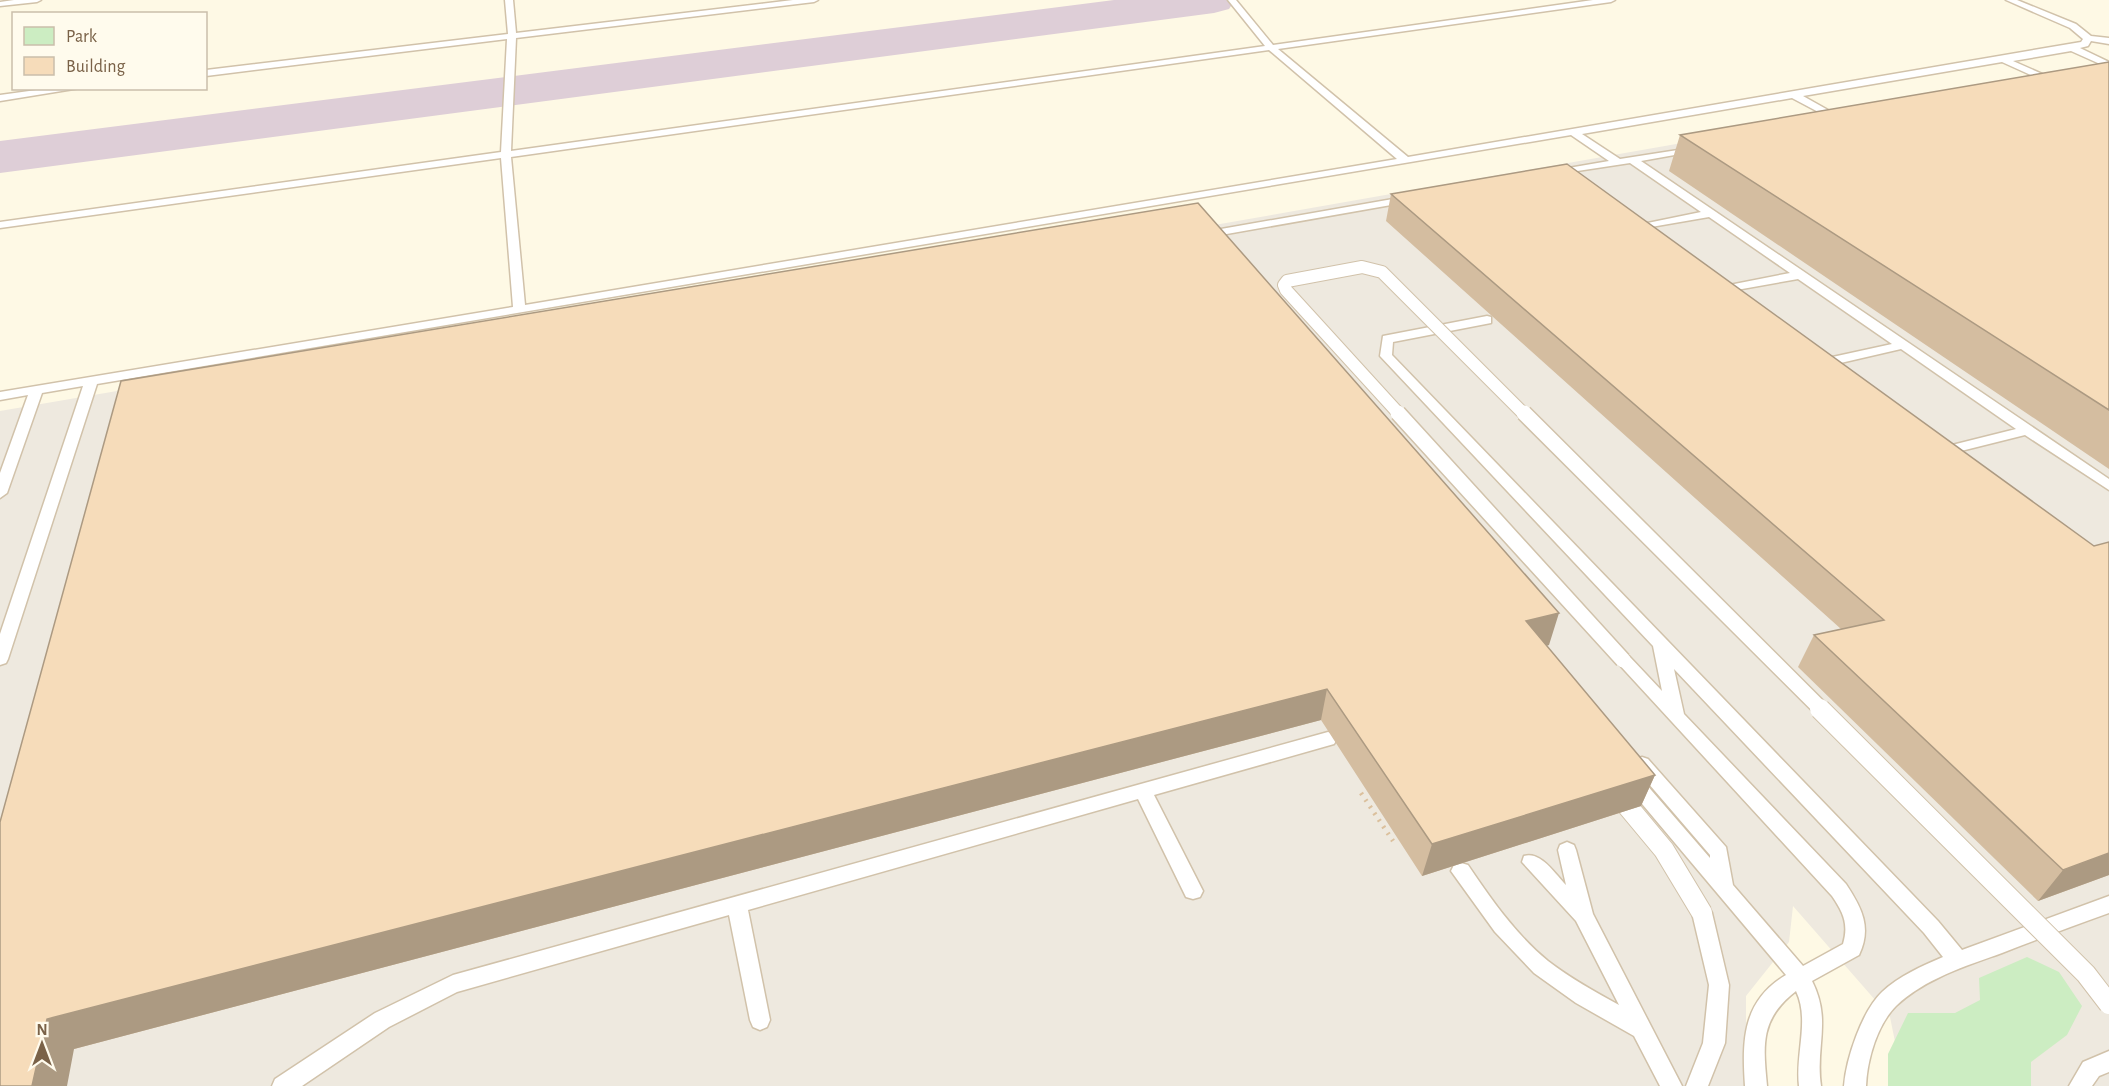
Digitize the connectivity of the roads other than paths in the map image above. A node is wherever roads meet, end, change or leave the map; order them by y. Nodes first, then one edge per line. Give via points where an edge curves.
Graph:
1 (37, 0) edge
2 (509, 0) edge
3 (814, 0) edge
4 (1232, 0) edge
5 (1611, 0) edge
6 (2010, 0) edge
7 (0, 4) edge
8 (512, 36) junction
9 (2088, 38) junction
10 (2109, 41) edge
11 (1271, 48) junction
12 (2072, 48) junction
13 (2004, 60) junction
14 (2109, 65) edge
15 (207, 73) edge
16 (2036, 88) edge
17 (61, 90) edge
18 (1794, 95) junction
19 (0, 98) edge
20 (1856, 120) edge
21 (1844, 122) junction
22 (1822, 126) edge
23 (1573, 132) junction
24 (1699, 148) edge
25 (506, 154) junction
26 (1405, 160) junction
27 (1632, 160) junction
28 (1618, 162) junction
29 (1571, 188) edge
30 (1426, 196) edge
31 (1710, 214) junction
32 (0, 225) edge
33 (1221, 232) edge
34 (1648, 244) edge
35 (1799, 275) junction
36 (1734, 305) edge
37 (519, 310) junction
38 (1486, 320) dead end
39 (1903, 345) junction
40 (1835, 378) edge
41 (91, 381) junction
42 (37, 389) junction
43 (0, 396) edge
44 (2027, 430) junction
45 (1957, 466) edge
46 (2109, 486) edge
47 (0, 494) edge
48 (1661, 645) junction
49 (0, 659) edge
50 (1677, 718) junction
51 (1328, 739) dead end
52 (1628, 748) edge
53 (1620, 766) edge
54 (1605, 778) edge
55 (1143, 791) junction
56 (1567, 850) dead end
57 (1531, 862) dead end
58 (1461, 871) dead end
59 (1724, 889) junction
60 (1193, 891) dead end
61 (2109, 904) edge
62 (737, 905) junction
63 (1584, 915) junction
64 (1958, 960) junction
65 (1799, 976) junction
66 (2109, 1004) edge
67 (760, 1020) dead end
68 (1642, 1029) junction
69 (2109, 1061) edge
70 (283, 1086) edge
71 (1671, 1086) edge
72 (1697, 1086) edge
73 (1756, 1086) edge
74 (1809, 1086) edge
75 (1855, 1086) edge
76 (2080, 1086) edge

1 - 7 lane
2 - 8 lane
3 - 8 lane
4 - 11 lane
5 - 11 lane
6 - 9 lane via 2073,26
8 - 15 lane
8 - 25 lane
9 - 10 lane
9 - 12 lane via 2085,44
11 - 25 lane
11 - 26 lane
12 - 13 lane
12 - 14 lane
13 - 16 lane via 2063,84
13 - 18 lane
17 - 19 lane
18 - 21 lane
18 - 23 lane
20 - 21 lane
21 - 22 lane
23 - 26 lane
23 - 28 lane
24 - 27 lane
25 - 32 lane
25 - 37 lane
26 - 37 lane
27 - 28 lane
27 - 31 lane
28 - 29 lane via 1546,175
30 - 33 lane
31 - 34 lane via 1624,226
31 - 35 lane
35 - 36 lane via 1710,288
35 - 39 lane
37 - 41 lane
38 - 48 lane via 1386,339 1386,356
39 - 40 lane via 1812,362
39 - 44 lane
41 - 42 lane
41 - 49 lane
42 - 43 lane
42 - 47 lane
44 - 45 lane via 1934,450
44 - 46 lane
48 - 50 lane
48 - 64 lane
50 - 65 lane via 1839,890 1855,914 1858,927 1852,949
50 - 66 lane, bridge via 1286,290 1287,281 1362,267 1382,272 2086,974
51 - 55 lane
52 - 59 lane via 1719,852
53 - 59 lane
54 - 72 lane, bridge via 1664,850 1702,913 1719,985 1714,1043
55 - 60 lane
55 - 62 lane
56 - 63 lane
57 - 63 lane
58 - 68 lane via 1531,958 1576,991
59 - 65 lane
61 - 64 lane
62 - 67 lane
62 - 70 lane via 453,984 382,1020
63 - 68 lane
64 - 75 lane via 1914,981 1887,1000 1864,1041
65 - 73 lane via 1769,1000 1759,1014 1753,1070
65 - 74 lane via 1813,1015 1806,1066
68 - 71 lane
69 - 76 lane via 2091,1070

